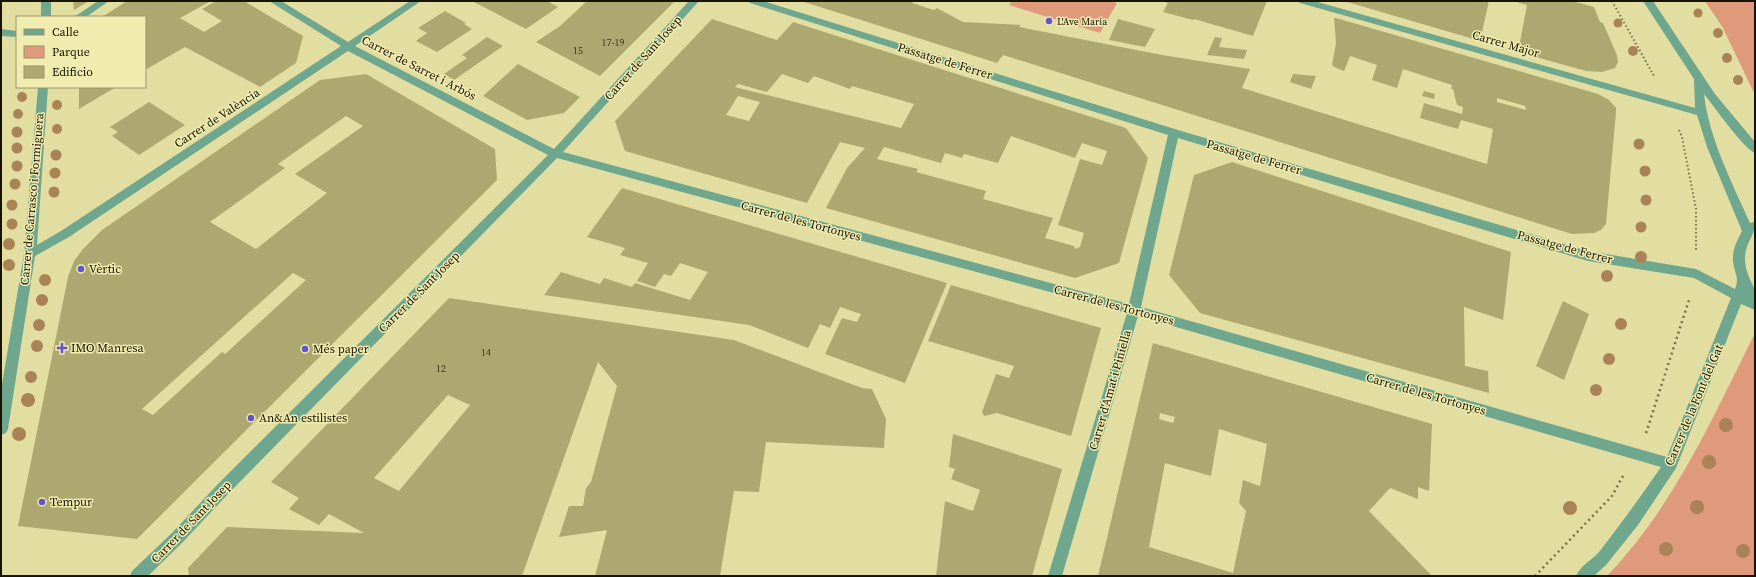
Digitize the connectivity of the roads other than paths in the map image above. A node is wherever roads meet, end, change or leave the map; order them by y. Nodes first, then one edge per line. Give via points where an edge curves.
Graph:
1 (46, 1) edge
2 (104, 1) edge
3 (274, 1) edge
4 (416, 1) edge
5 (694, 1) edge
6 (753, 1) edge
7 (1303, 1) edge
8 (1648, 1) edge
9 (46, 16) edge
10 (81, 16) edge
11 (1, 32) edge
12 (16, 34) edge
13 (349, 47) junction
14 (1698, 79) junction
15 (43, 88) edge
16 (1701, 112) junction
17 (1174, 133) junction
18 (1755, 150) edge
19 (555, 154) junction
20 (1751, 228) edge
21 (30, 254) junction
22 (1744, 281) junction
23 (1738, 296) junction
24 (1755, 299) edge
25 (1755, 305) edge
26 (1134, 310) junction
27 (1, 429) edge
28 (1671, 464) junction
29 (137, 576) edge
30 (1055, 576) edge
31 (1583, 576) edge

1 - 9 street
2 - 10 street
3 - 13 street, Carrer de Sarret i Arbós
4 - 13 street, Carrer de València
5 - 19 street, Carrer de Sant Josep
6 - 17 street, Passatge de Ferrer
7 - 16 street, Carrer Major
8 - 14 street
11 - 12 street
13 - 19 street, Carrer de Sarret i Arbós
13 - 21 street, Carrer de València via 65,234
14 - 16 street
14 - 18 street
15 - 21 street, Carrer de Carrasco i Formiguera
16 - 20 street via 1712,148
17 - 23 street, Passatge de Ferrer via 1588,256 1696,274
17 - 26 street, Carrer d'Amat i Piniella
19 - 26 street, Carrer de les Tortonyes
19 - 29 street, Carrer de Sant Josep
20 - 22 street via 1740,244 1738,252 1738,262
21 - 27 street, Carrer de Carrasco i Formiguera
22 - 23 street, Carrer de la Font del Gat
22 - 24 street
23 - 25 street, Passatge de Ferrer
23 - 28 street, Carrer de la Font del Gat
26 - 28 street, Carrer de les Tortonyes
26 - 30 street, Carrer d'Amat i Piniella
28 - 31 street, Carrer de la Font del Gat via 1633,520 1601,560

